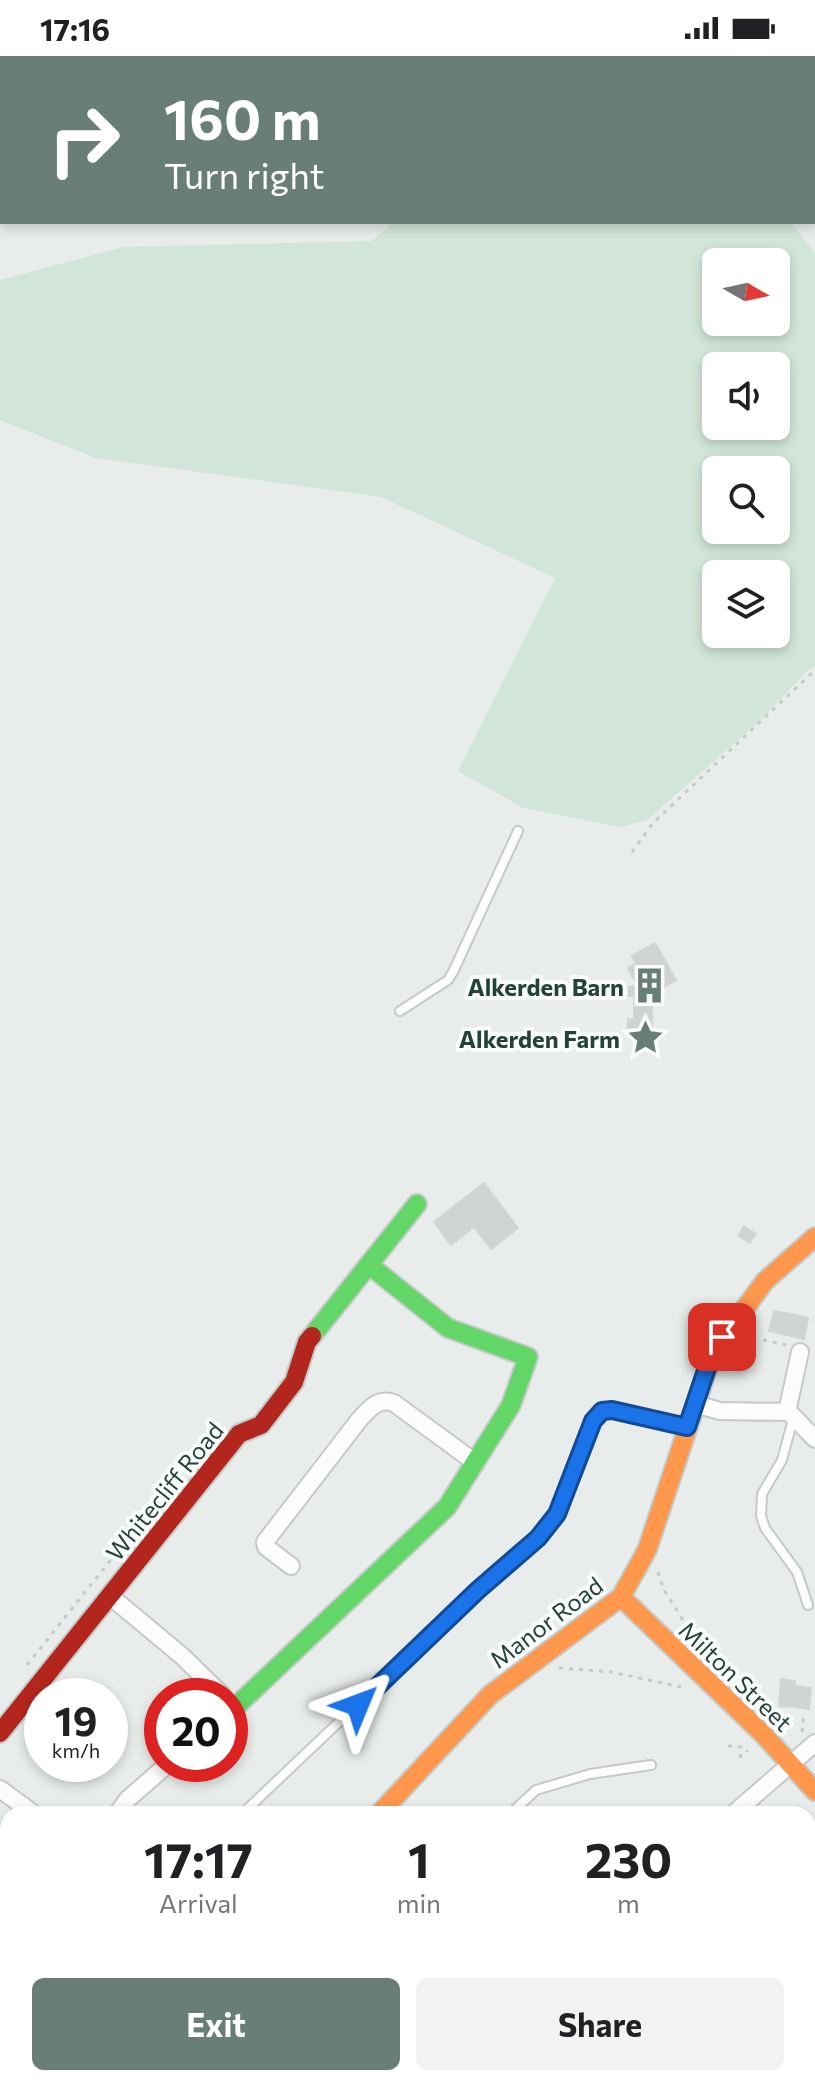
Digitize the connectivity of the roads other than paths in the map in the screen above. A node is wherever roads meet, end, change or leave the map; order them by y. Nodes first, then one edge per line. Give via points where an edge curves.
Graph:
1 (518, 831) dead end
2 (400, 1011) dead end
3 (417, 1204) dead end
4 (815, 1237) edge
5 (369, 1265) junction
6 (800, 1352) dead end
7 (695, 1404) junction
8 (791, 1414) junction
9 (687, 1427) junction
10 (815, 1439) edge
11 (476, 1463) junction
12 (291, 1566) dead end
13 (110, 1596) junction
14 (621, 1597) junction
15 (808, 1605) dead end
16 (203, 1678) edge
17 (248, 1688) edge
18 (0, 1733) edge
19 (810, 1740) edge
20 (791, 1764) junction
21 (651, 1765) dead end
22 (148, 1782) edge
23 (0, 1789) edge
24 (815, 1791) edge
25 (23, 1806) edge
26 (124, 1806) edge
27 (250, 1806) edge
28 (386, 1806) edge
29 (519, 1806) edge
30 (742, 1806) edge

1 - 2 lane via 448,980
3 - 5 street, Whitecliff Road
4 - 7 street, Manor Road via 772,1274 722,1337
5 - 11 street via 448,1328 528,1357 511,1405
5 - 13 street, Whitecliff Road via 307,1342 294,1382 261,1425 239,1434
6 - 8 street
7 - 8 street via 720,1411
7 - 9 street, Manor Road
8 - 10 street
8 - 15 lane via 782,1460 762,1494 761,1516 797,1572
9 - 14 street, Manor Road via 645,1554
9 - 27 lane via 602,1411 593,1421 557,1514 538,1538
11 - 12 street via 394,1403 375,1404 265,1542
11 - 17 street via 442,1513
13 - 16 street
13 - 18 street, Whitecliff Road
14 - 20 street, Milton Street
14 - 28 street, Manor Road via 490,1695
19 - 20 street
20 - 24 street, Milton Street
20 - 30 street
21 - 29 lane via 590,1774 536,1790
22 - 26 street
23 - 25 street

